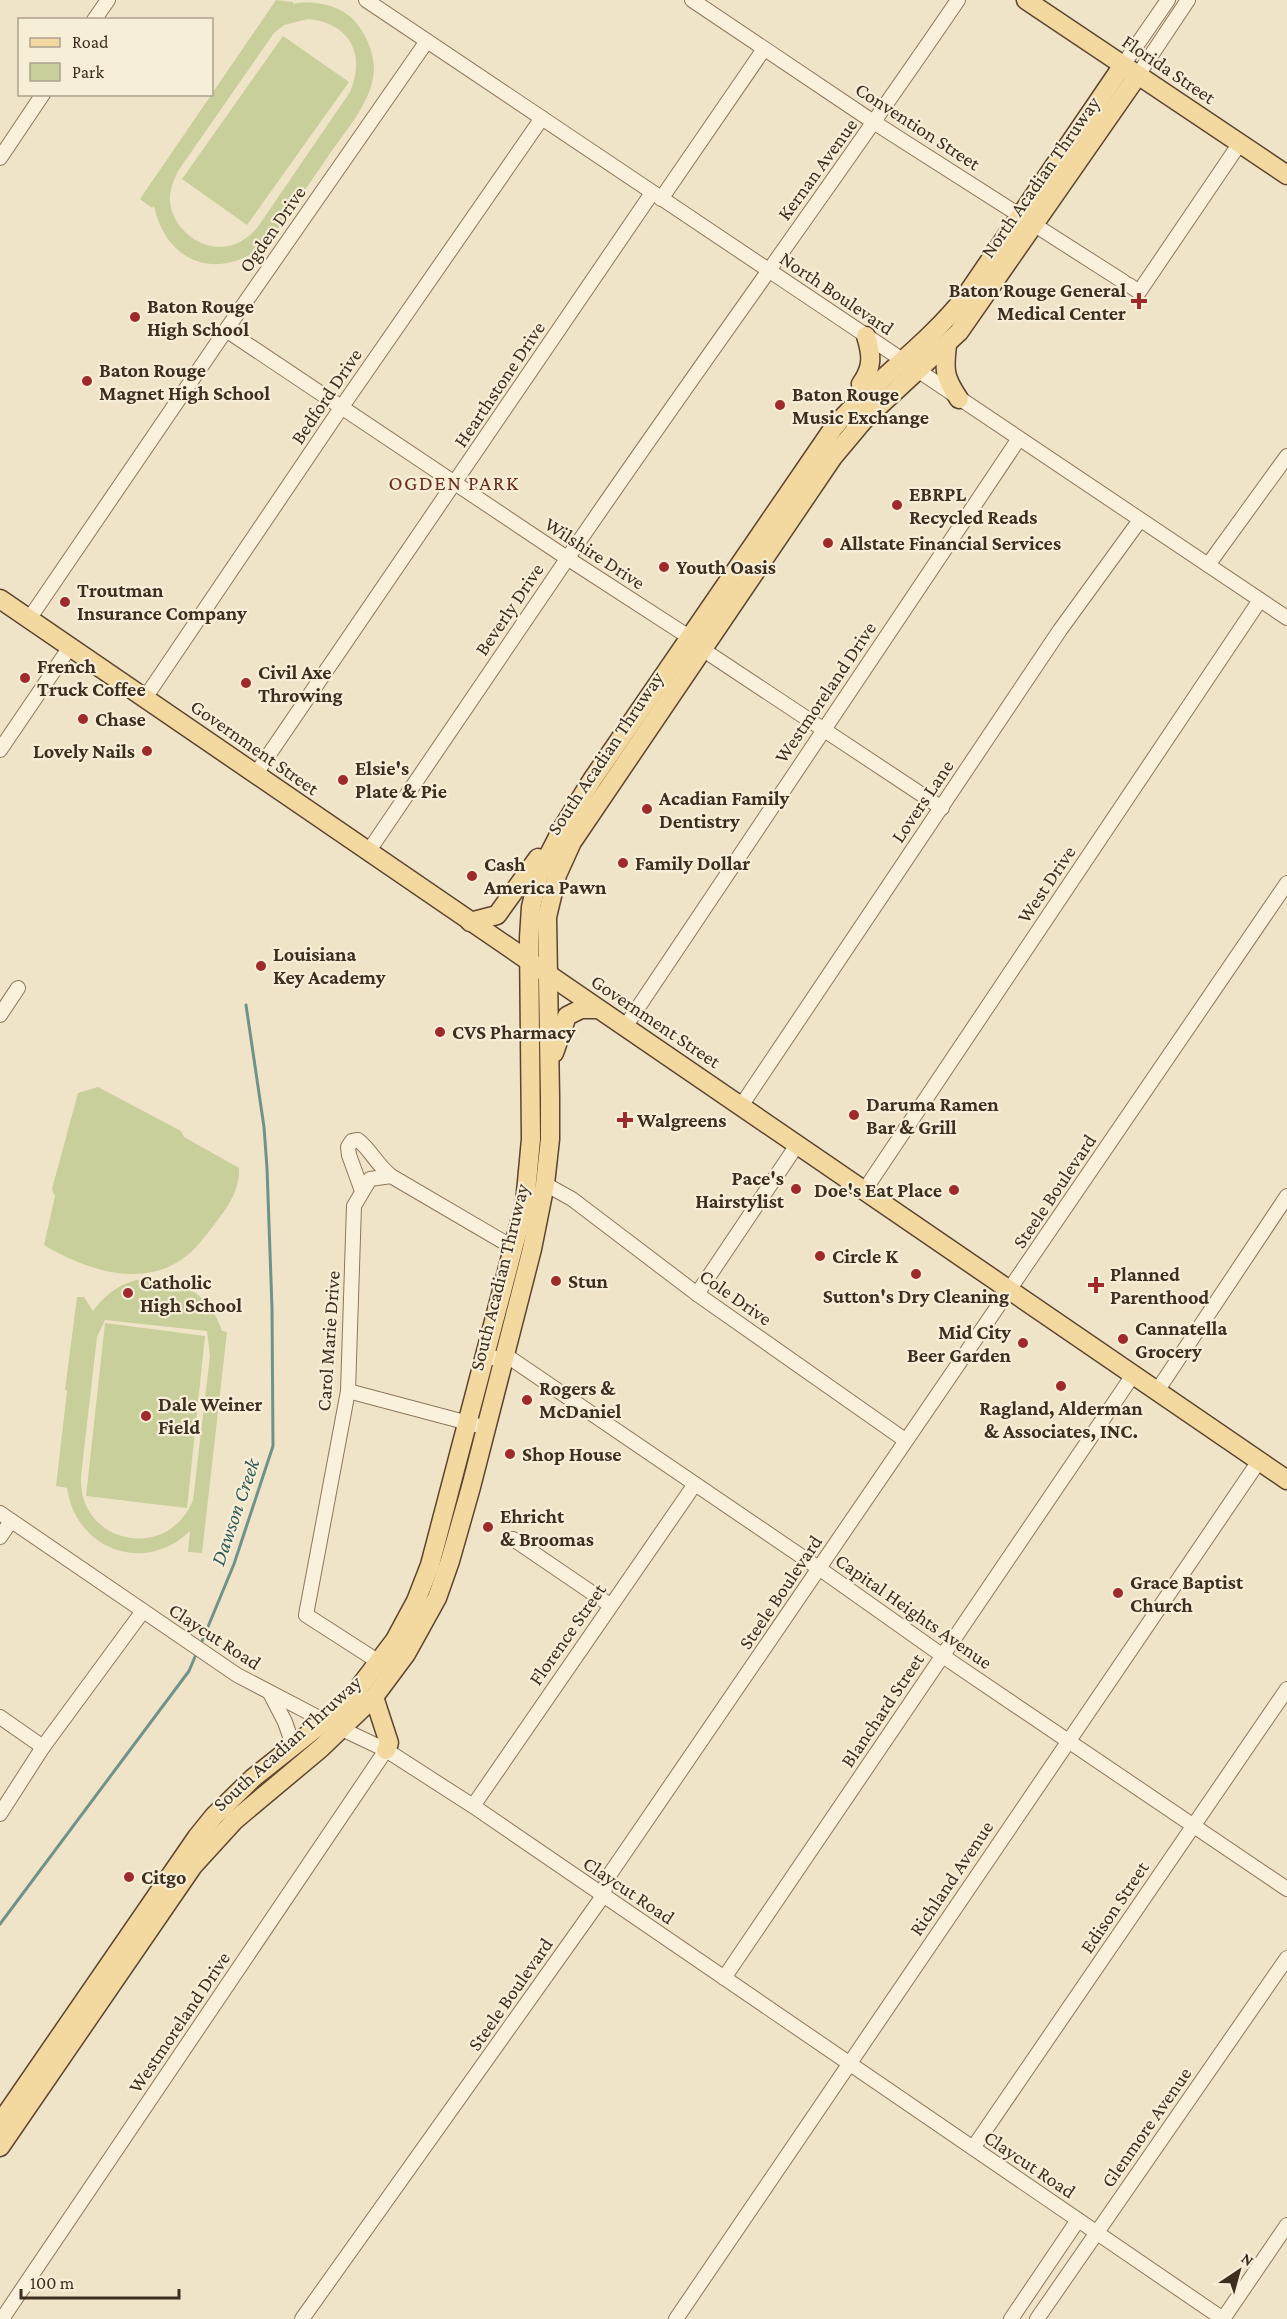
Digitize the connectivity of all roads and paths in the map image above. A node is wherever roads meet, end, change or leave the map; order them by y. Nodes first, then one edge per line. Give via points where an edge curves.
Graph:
1 (108, 0) edge
2 (692, 0) edge
3 (958, 0) edge
4 (1026, 0) edge
5 (1168, 0) edge
6 (1188, 0) edge
7 (372, 2) edge
8 (95, 18) edge
9 (427, 41) junction
10 (764, 49) junction
11 (1130, 70) junction
12 (42, 96) edge
13 (542, 118) junction
14 (875, 123) junction
15 (1240, 143) junction
16 (0, 158) edge
17 (1287, 175) edge
18 (656, 196) junction
19 (1027, 221) junction
20 (768, 271) junction
21 (226, 330) junction
22 (866, 336) junction
23 (947, 345) junction
24 (902, 360) junction
25 (919, 371) junction
26 (866, 394) junction
27 (959, 399) junction
28 (341, 408) junction
29 (1018, 440) junction
30 (1287, 456) edge
31 (454, 483) junction
32 (1140, 520) junction
33 (567, 558) junction
34 (1208, 565) junction
35 (0, 599) edge
36 (1260, 600) junction
37 (1287, 618) edge
38 (29, 619) junction
39 (696, 643) junction
40 (70, 646) junction
41 (145, 698) junction
42 (823, 730) junction
43 (0, 750) edge
44 (255, 774) junction
45 (942, 808) junction
46 (550, 850) junction
47 (368, 852) junction
48 (1287, 883) edge
49 (470, 922) junction
50 (528, 961) junction
51 (547, 974) junction
52 (18, 988) dead end
53 (598, 1009) junction
54 (0, 1015) edge
55 (625, 1027) junction
56 (549, 1066) junction
57 (741, 1106) junction
58 (797, 1145) junction
59 (391, 1176) junction
60 (545, 1184) junction
61 (362, 1191) junction
62 (864, 1191) junction
63 (1287, 1196) edge
64 (514, 1248) junction
65 (1010, 1291) junction
66 (697, 1294) junction
67 (495, 1358) junction
68 (1133, 1375) junction
69 (348, 1391) junction
70 (1157, 1391) junction
71 (477, 1425) junction
72 (905, 1440) junction
73 (1259, 1461) junction
74 (1287, 1480) edge
75 (695, 1484) junction
76 (6, 1517) edge
77 (0, 1538) edge
78 (513, 1539) dead end
79 (820, 1569) junction
80 (610, 1605) junction
81 (142, 1611) junction
82 (943, 1656) junction
83 (380, 1662) junction
84 (1287, 1689) edge
85 (270, 1693) junction
86 (374, 1697) junction
87 (0, 1717) edge
88 (325, 1721) junction
89 (342, 1729) junction
90 (1068, 1740) junction
91 (293, 1745) junction
92 (44, 1747) junction
93 (386, 1750) junction
94 (473, 1806) junction
95 (0, 1814) edge
96 (1194, 1825) junction
97 (1287, 1889) edge
98 (603, 1896) junction
99 (1287, 1958) edge
100 (724, 1978) junction
101 (849, 2063) junction
102 (0, 2123) edge
103 (0, 2147) edge
104 (973, 2148) junction
105 (1078, 2220) junction
106 (1287, 2224) edge
107 (1097, 2233) junction
108 (4, 2316) edge
109 (302, 2319) edge
110 (676, 2319) edge
111 (1011, 2319) edge
112 (1037, 2319) edge
113 (1223, 2319) edge

1 - 8 street
2 - 10 street, Convention Street
3 - 14 street, Kernan Avenue
4 - 11 main road, Florida Street
5 - 11 street, North Acadian Thruway
6 - 11 street, North Acadian Thruway
7 - 9 street, North Boulevard
9 - 13 street, North Boulevard
9 - 21 street, Ogden Drive
10 - 14 street, Convention Street
10 - 18 street, Hearthstone Drive
11 - 15 main road, Florida Street
11 - 19 main road, North Acadian Thruway
12 - 16 street
13 - 18 street, North Boulevard
13 - 28 street, Bedford Drive
14 - 19 street, Convention Street
14 - 20 street, Kernan Avenue
15 - 17 main road, Florida Street
15 - 19 street, Convention Street via 1130,286
18 - 20 street, North Boulevard
18 - 31 street, Hearthstone Drive
19 - 23 main road, North Acadian Thruway via 979,305
19 - 24 main road, North Acadian Thruway via 953,312
20 - 22 street, North Boulevard
20 - 33 street, Beverly Drive
21 - 28 street, Wilshire Drive
21 - 38 street, Ogden Drive
22 - 24 street, North Boulevard
22 - 26 main road via 871,360 861,384
23 - 25 main road, North Acadian Thruway
23 - 27 main road via 944,369
24 - 25 street, North Boulevard
24 - 26 main road, South Acadian Thruway
25 - 27 street, North Boulevard
25 - 39 main road, South Acadian Thruway via 846,440
26 - 39 main road, South Acadian Thruway via 834,427
27 - 29 street, North Boulevard
28 - 31 street, Wilshire Drive
28 - 41 street, Bedford Drive
29 - 32 street, North Boulevard
29 - 42 street, Westmoreland Drive
30 - 34 street
31 - 33 street, Wilshire Drive
31 - 44 street, Hearthstone Drive
32 - 34 street, North Boulevard
32 - 45 street, Lovers Lane via 1060,630
33 - 39 street, Wilshire Drive
33 - 47 street, Beverly Drive
34 - 36 street, North Boulevard
35 - 38 main road, Government Street
36 - 37 street, North Boulevard
36 - 62 street, West Drive
38 - 40 main road, Government Street
39 - 42 street, Wilshire Drive
39 - 46 main road, South Acadian Thruway via 592,780
39 - 51 main road, South Acadian Thruway via 563,859 547,917
40 - 41 main road, Government Street
40 - 43 street
41 - 44 main road, Government Street
42 - 45 street, Wilshire Drive
42 - 55 street, Westmoreland Drive
44 - 47 main road, Government Street
45 - 57 street, Lovers Lane
46 - 49 main road via 538,859 497,915
46 - 50 main road, South Acadian Thruway via 533,897
47 - 49 main road, Government Street
48 - 65 street, Steele Boulevard
49 - 50 main road, Government Street
50 - 51 main road, Government Street
50 - 64 main road, South Acadian Thruway via 531,1139 525,1203
51 - 53 main road, Government Street
51 - 56 main road, South Acadian Thruway
52 - 54 street
53 - 55 main road, Government Street
53 - 56 main road via 578,1010 567,1016
55 - 57 main road, Government Street
56 - 60 main road, South Acadian Thruway via 550,1139
57 - 58 main road, Government Street
58 - 62 main road, Government Street
58 - 66 street
59 - 61 street, Carol Marie Drive via 370,1179
59 - 61 street via 378,1166 364,1145 352,1141 349,1155
59 - 64 street
60 - 66 street, Cole Drive via 572,1199
60 - 67 main road, South Acadian Thruway via 532,1249
61 - 69 street, Carol Marie Drive via 354,1206
62 - 65 main road, Government Street
63 - 70 street
64 - 67 main road, South Acadian Thruway
65 - 68 main road, Government Street
65 - 72 street, Steele Boulevard
66 - 72 street, Cole Drive
67 - 71 main road, South Acadian Thruway
67 - 75 street, Capital Heights Avenue via 510,1358
68 - 70 main road, Government Street
68 - 82 street, Blanchard Street
69 - 71 street
69 - 83 street, Carol Marie Drive via 306,1615
70 - 73 main road, Government Street
71 - 83 main road, South Acadian Thruway via 424,1584
71 - 86 main road, South Acadian Thruway via 450,1561 436,1598 406,1654
72 - 79 street, Steele Boulevard
73 - 74 main road, Government Street
73 - 90 street, Richland Avenue
75 - 79 street, Capital Heights Avenue
75 - 80 street, Florence Street
76 - 77 street
76 - 81 street, Claycut Road
78 - 80 street
79 - 82 street, Capital Heights Avenue
79 - 98 street, Steele Boulevard via 608,1877
80 - 94 street, Florence Street
81 - 85 street, Claycut Road
81 - 92 street
82 - 90 street, Capital Heights Avenue
82 - 100 street, Blanchard Street
83 - 88 main road, South Acadian Thruway
84 - 96 street, Edison Street
85 - 88 street, Claycut Road
85 - 91 street
86 - 89 main road, South Acadian Thruway
86 - 93 main road via 389,1743
87 - 92 street
88 - 89 street, Claycut Road
88 - 91 main road, South Acadian Thruway
89 - 93 street, Claycut Road
89 - 103 main road, South Acadian Thruway via 234,1820 193,1866
90 - 96 street, Capital Heights Avenue
90 - 101 street, Richland Avenue
91 - 102 main road, South Acadian Thruway via 253,1778 197,1836
92 - 95 street
93 - 94 street, Claycut Road
93 - 108 street, Westmoreland Drive
94 - 98 street, Claycut Road
96 - 97 street, Capital Heights Avenue
96 - 104 street, Edison Street
98 - 100 street, Claycut Road
98 - 109 street, Steele Boulevard
99 - 107 street, Glenmore Avenue
100 - 101 street, Claycut Road
101 - 104 street, Claycut Road
101 - 110 street, Richland Avenue
104 - 105 street, Claycut Road
105 - 107 street, Claycut Road
105 - 111 street
106 - 113 street
107 - 112 street, Glenmore Avenue
107 - 113 street, Claycut Road

